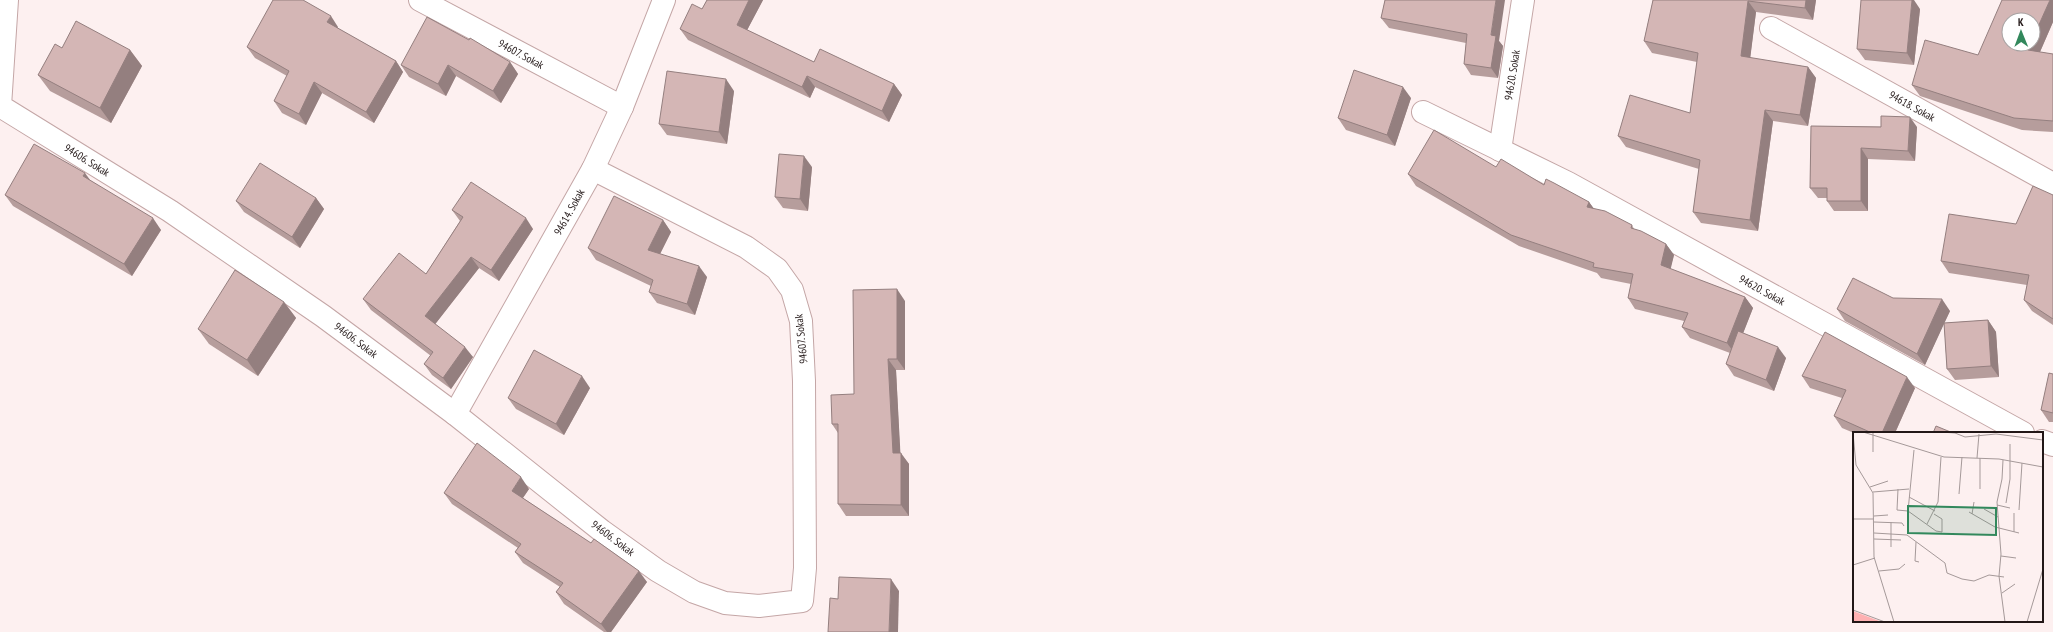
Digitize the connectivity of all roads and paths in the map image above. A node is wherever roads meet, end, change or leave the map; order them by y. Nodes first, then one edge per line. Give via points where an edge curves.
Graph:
1 (7, 0) edge
2 (420, 0) edge
3 (664, 0) edge
4 (1523, 0) edge
5 (1771, 28) dead end
6 (0, 106) edge
7 (622, 107) junction
8 (1422, 112) dead end
9 (1500, 150) junction
10 (592, 169) junction
11 (2053, 184) edge
12 (456, 414) junction
13 (2021, 432) edge
14 (2043, 441) edge
15 (2053, 445) edge
16 (802, 601) joint

1 - 6 street, 94606. Sokak
2 - 7 street, 94607. Sokak
3 - 7 street, 94614. Sokak
4 - 9 street, 94620. Sokak
5 - 11 street, 94618. Sokak
6 - 12 street, 94606. Sokak via 170,211 256,268
7 - 10 street, 94614. Sokak
8 - 9 street, 94620. Sokak
9 - 13 street, 94620. Sokak via 1568,183
10 - 12 street, 94614. Sokak
10 - 16 street, 94607. Sokak via 746,247 777,269 792,290 801,321 804,381 805,568
12 - 16 street, 94606. Sokak via 602,531 658,571 694,592 725,603 759,606
14 - 15 street

